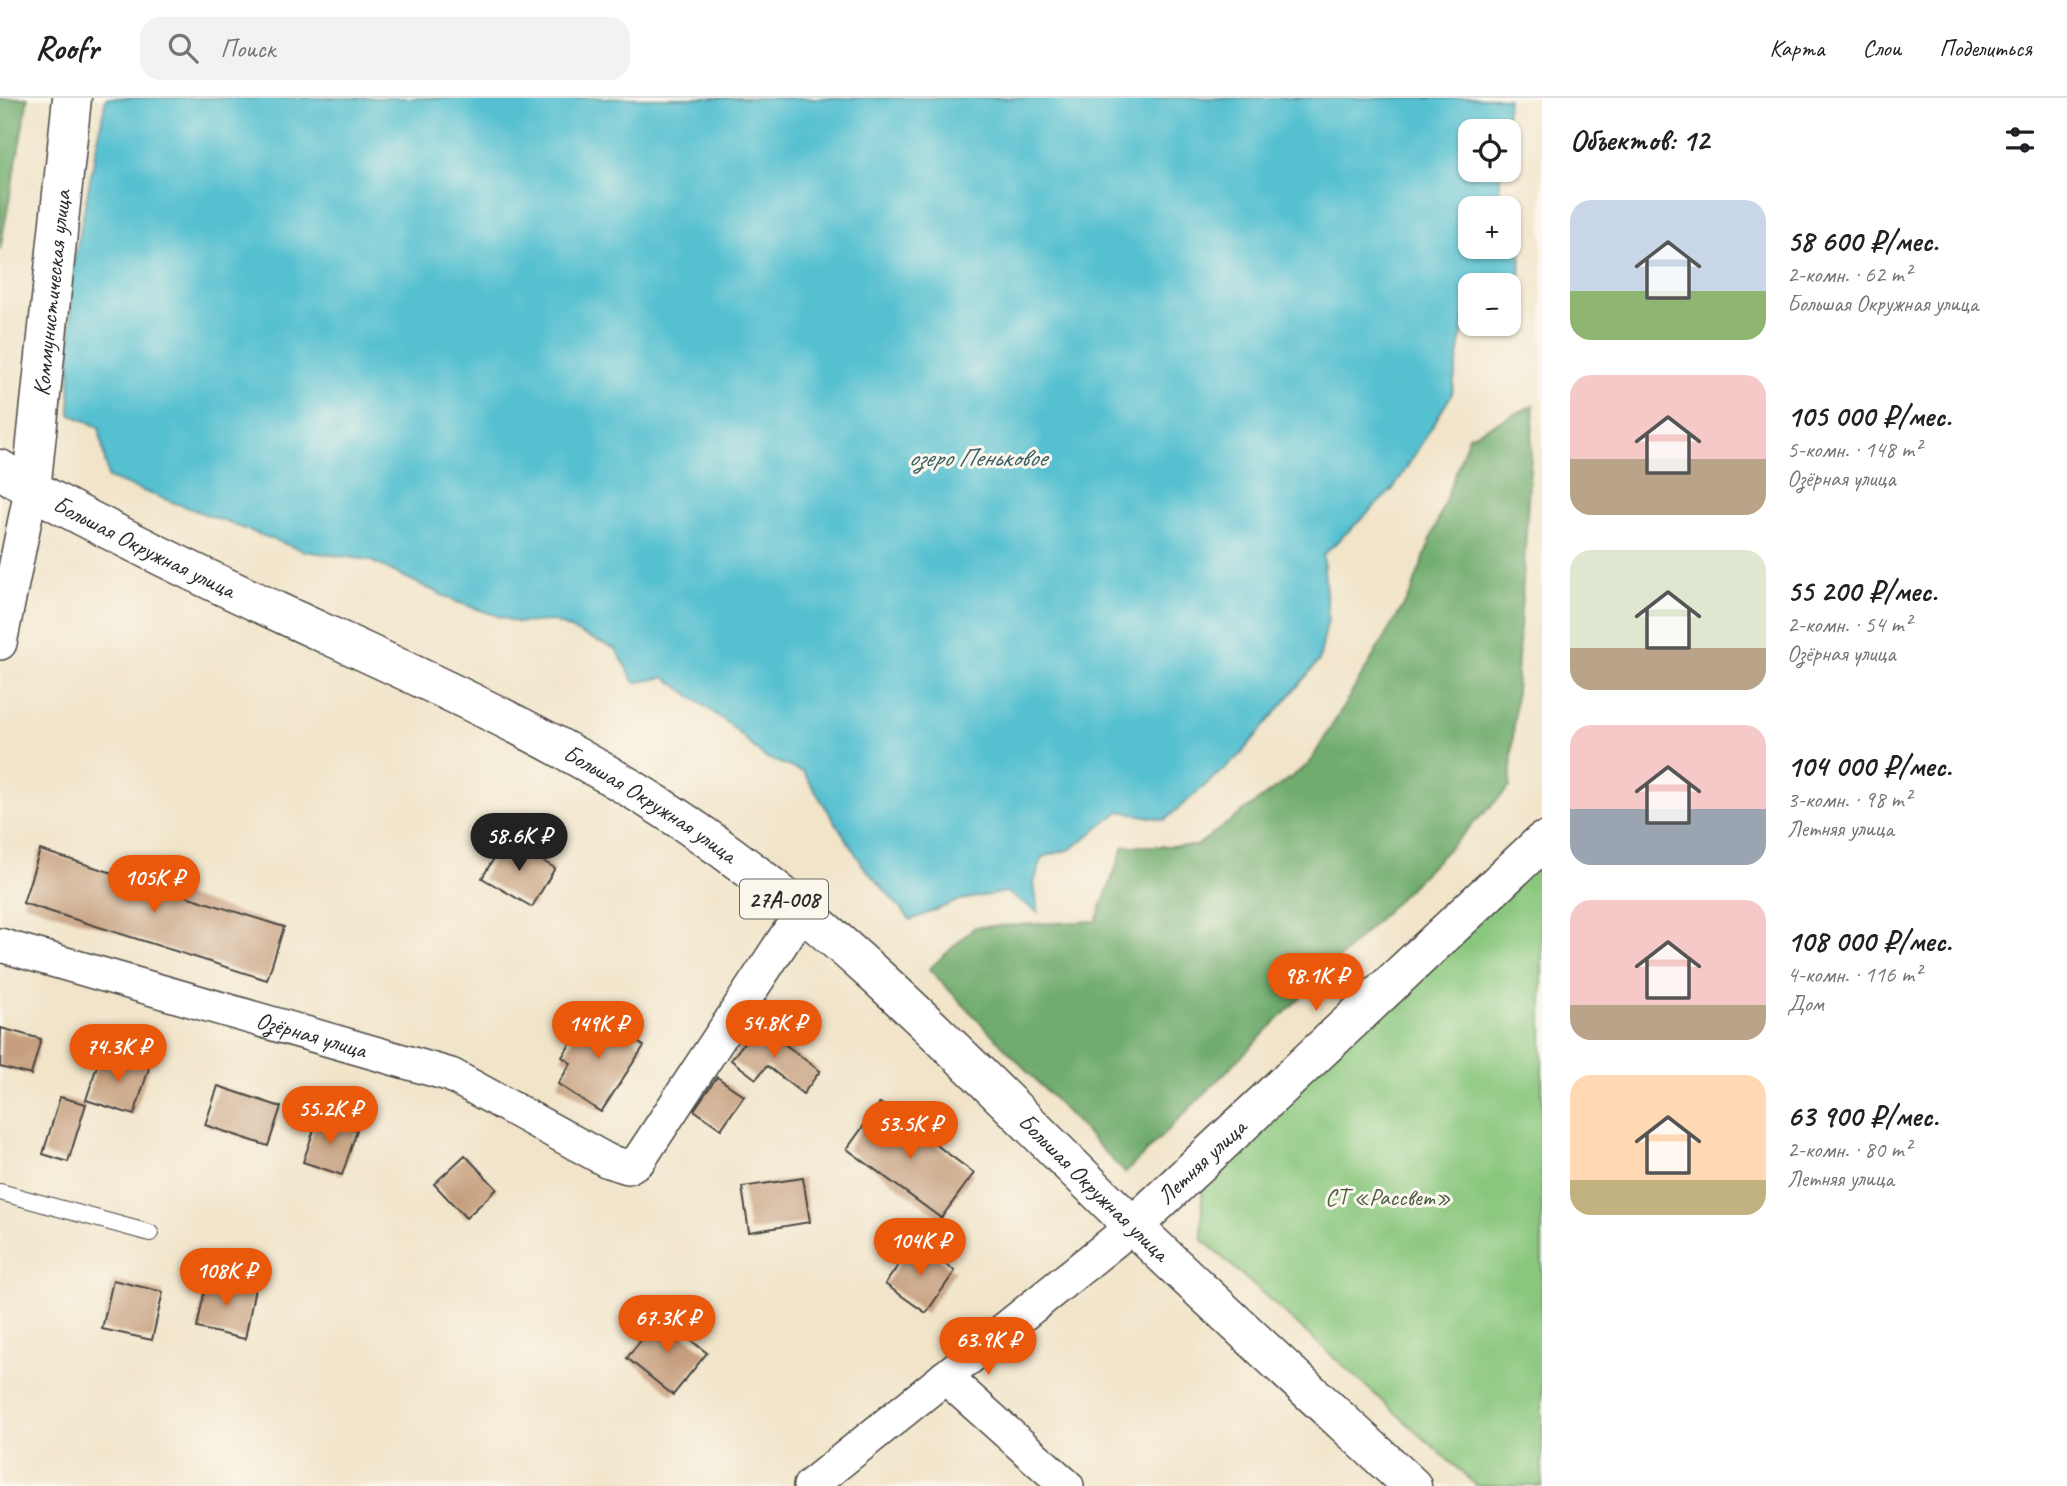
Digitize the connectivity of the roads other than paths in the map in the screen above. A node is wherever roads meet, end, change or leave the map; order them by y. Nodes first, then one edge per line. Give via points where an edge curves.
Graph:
1 (72, 98) edge
2 (16, 480) edge
3 (0, 643) edge
4 (1542, 842) edge
5 (802, 912) junction
6 (0, 945) edge
7 (0, 1192) edge
8 (1133, 1226) junction
9 (150, 1233) dead end
10 (945, 1377) junction
11 (810, 1486) edge
12 (1067, 1486) edge
13 (1412, 1486) edge

1 - 2 main road, Коммунистическая улица
2 - 3 street
2 - 5 main road, Большая Окружная улица / 27А-008 via 194,573 446,688 595,766 704,836
4 - 8 main road, Летняя улица
5 - 6 street, Озёрная улица via 639,1160 628,1167 608,1161 451,1075
5 - 8 main road, Большая Окружная улица / 27А-008 via 931,1028
7 - 9 lane
8 - 10 street, Летняя улица
8 - 13 main road, Большая Окружная улица / 27А-008
10 - 11 street, Летняя улица
10 - 12 street

